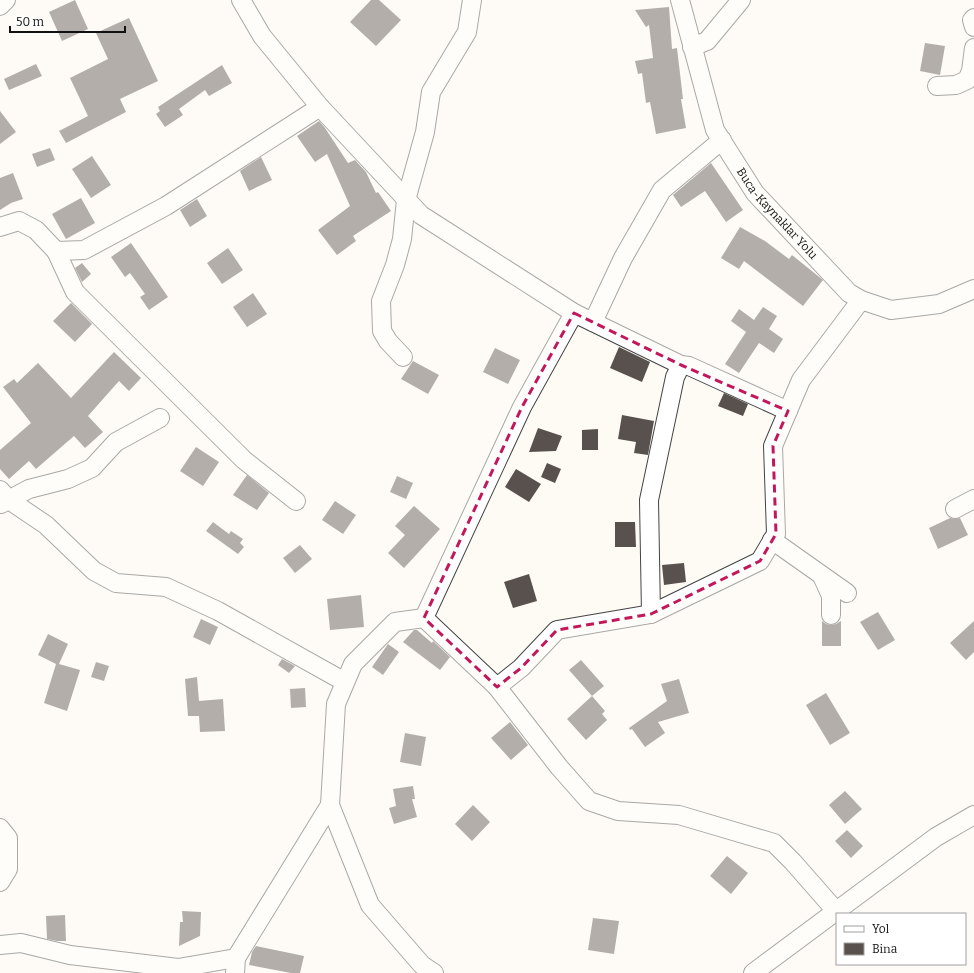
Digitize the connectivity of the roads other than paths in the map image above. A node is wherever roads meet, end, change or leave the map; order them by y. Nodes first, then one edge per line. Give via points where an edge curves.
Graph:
1 (6, 0) edge
2 (241, 0) edge
3 (472, 0) edge
4 (680, 0) edge
5 (741, 0) edge
6 (0, 6) edge
7 (974, 18) edge
8 (974, 27) edge
9 (692, 47) junction
10 (974, 48) edge
11 (937, 86) dead end
12 (320, 107) junction
13 (722, 140) junction
14 (406, 200) junction
15 (0, 227) edge
16 (56, 252) junction
17 (974, 289) edge
18 (861, 300) junction
19 (574, 313) junction
20 (593, 322) junction
21 (403, 357) dead end
22 (680, 365) junction
23 (788, 411) junction
24 (160, 418) dead end
25 (3, 498) edge
26 (974, 499) edge
27 (296, 501) dead end
28 (955, 509) dead end
29 (772, 540) junction
30 (822, 576) junction
31 (847, 593) dead end
32 (651, 614) junction
33 (831, 615) dead end
34 (424, 618) junction
35 (345, 682) junction
36 (497, 687) junction
37 (330, 805) junction
38 (974, 815) edge
39 (0, 828) edge
40 (0, 882) edge
41 (836, 912) junction
42 (0, 945) edge
43 (235, 965) edge
44 (423, 970) edge
45 (753, 973) edge

1 - 6 street
2 - 12 street via 262,36
3 - 14 street via 467,32 431,92 425,132
4 - 9 street, Buca-Kaynaklar Yolu
5 - 9 street via 707,41
7 - 8 street
9 - 13 street, Buca-Kaynaklar Yolu via 715,130
10 - 11 street via 967,80 956,85
12 - 14 street
12 - 16 street via 166,206 84,250
13 - 18 street, Buca-Kaynaklar Yolu via 755,193 850,293
13 - 20 street via 662,190 622,258
14 - 19 street via 421,215
14 - 21 street via 402,239 381,301 382,331
15 - 16 street via 19,221 36,230
16 - 27 street via 75,292 244,460
17 - 18 street, Buca-Kaynaklar Yolu via 939,304 891,310
18 - 23 street via 801,380
19 - 20 street
19 - 34 street via 522,407
20 - 22 street
22 - 23 street via 689,366
22 - 32 street via 675,377 649,500
23 - 29 street via 773,446 776,534
24 - 25 street via 116,442 92,468 68,479
25 - 35 street via 46,525 94,571 116,583 166,587 218,610
26 - 28 street
29 - 30 street
29 - 32 street via 760,561
30 - 31 street
30 - 33 street via 831,596
32 - 36 street via 557,630 521,668
34 - 35 street via 395,622 353,664
34 - 36 street
35 - 37 street via 336,704
36 - 41 street via 589,801 618,811 679,815 774,843
37 - 43 street
37 - 44 street via 370,905
38 - 41 street via 936,837
39 - 40 street via 8,838 8,869
41 - 45 street
42 - 43 street via 21,943 70,955 178,968

